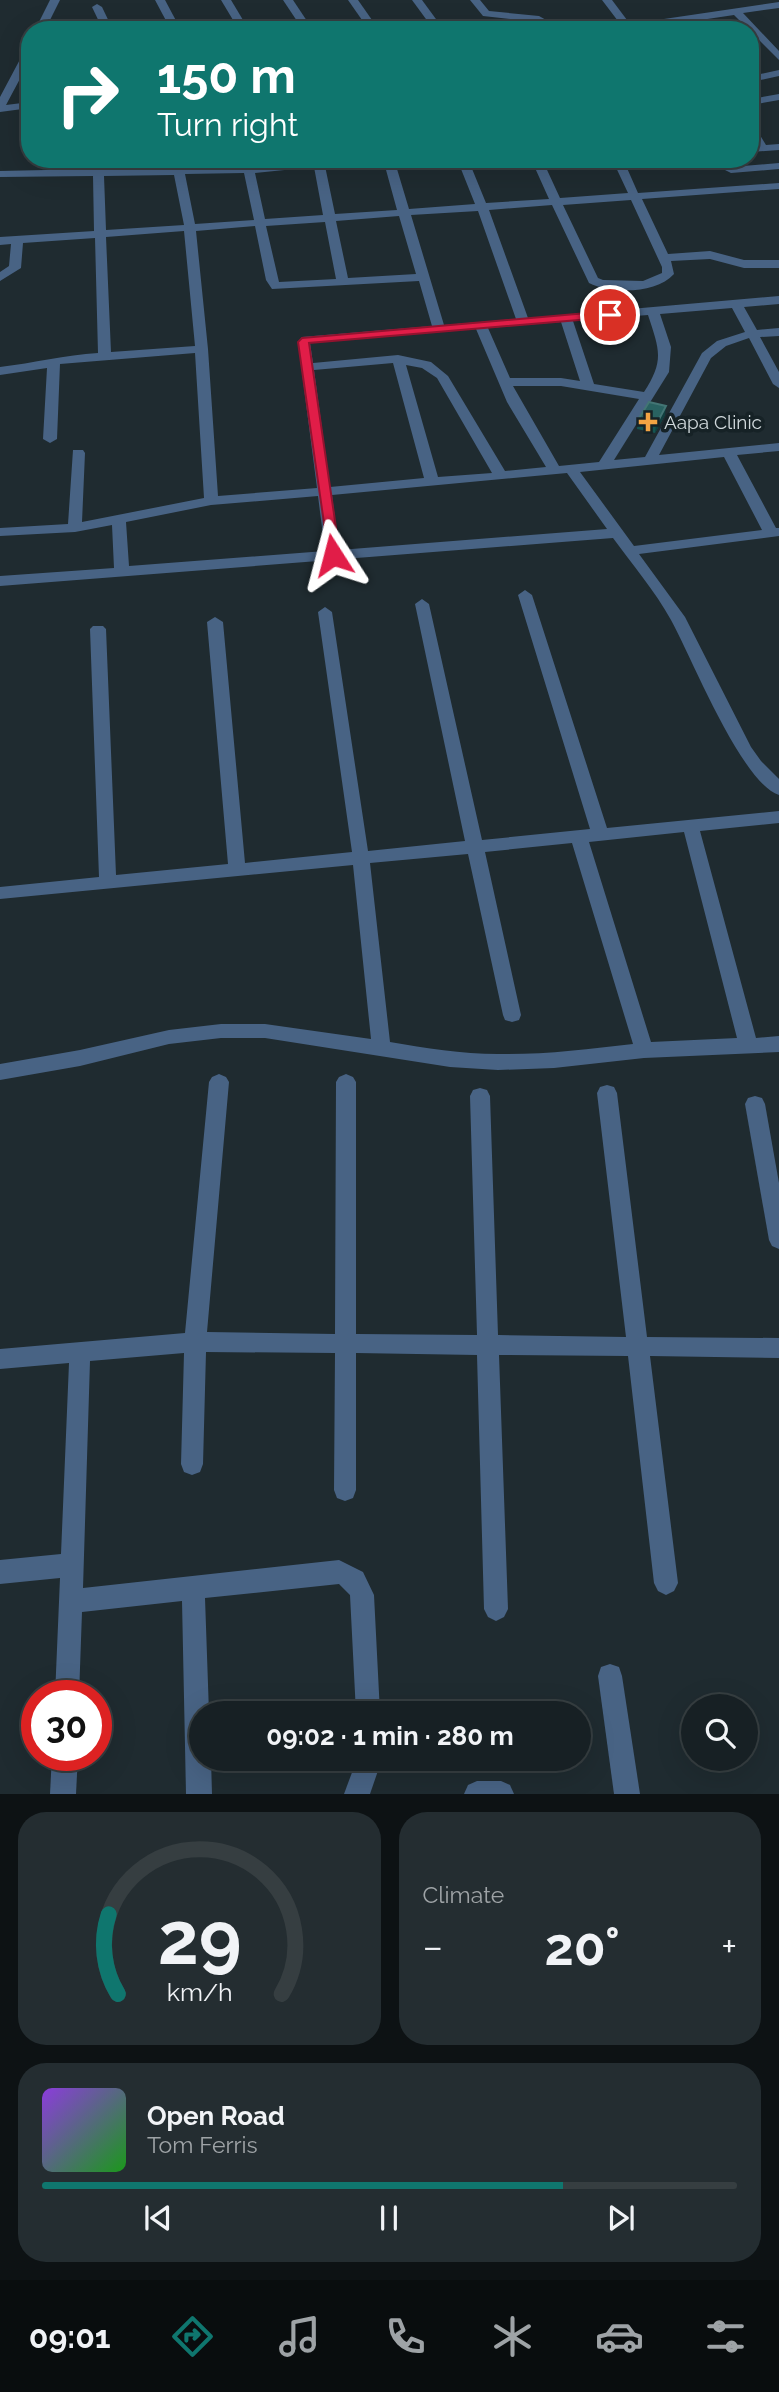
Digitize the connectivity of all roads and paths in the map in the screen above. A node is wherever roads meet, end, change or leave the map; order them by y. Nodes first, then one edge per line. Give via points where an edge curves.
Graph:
1 (55, 0) edge
2 (160, 0) edge
3 (226, 0) edge
4 (288, 0) edge
5 (352, 0) edge
6 (416, 0) edge
7 (475, 0) edge
8 (607, 0) edge
9 (779, 5) edge
10 (97, 7) dead end
11 (736, 11) junction
12 (681, 20) joint
13 (44, 21) edge
14 (104, 21) edge
15 (171, 21) edge
16 (239, 21) edge
17 (302, 21) edge
18 (367, 21) edge
19 (432, 21) edge
20 (543, 21) edge
21 (623, 21) edge
22 (674, 21) edge
23 (745, 21) edge
24 (759, 36) edge
25 (779, 57) edge
26 (21, 67) edge
27 (779, 74) edge
28 (759, 78) edge
29 (779, 97) edge
30 (759, 101) edge
31 (21, 105) edge
32 (0, 106) edge
33 (759, 142) edge
34 (779, 147) edge
35 (759, 148) edge
36 (763, 148) junction
37 (779, 166) edge
38 (96, 168) edge
39 (177, 168) edge
40 (218, 168) edge
41 (248, 168) edge
42 (320, 168) edge
43 (391, 168) edge
44 (466, 168) edge
45 (540, 168) edge
46 (621, 168) edge
47 (755, 168) edge
48 (759, 168) edge
49 (731, 170) dead end
50 (179, 172) junction
51 (98, 173) junction
52 (0, 174) edge
53 (779, 186) edge
54 (636, 198) junction
55 (557, 203) junction
56 (483, 209) junction
57 (406, 214) junction
58 (328, 219) junction
59 (260, 224) junction
60 (189, 228) junction
61 (99, 234) junction
62 (17, 240) junction
63 (0, 241) edge
64 (664, 258) junction
65 (779, 264) edge
66 (0, 277) edge
67 (425, 277) junction
68 (343, 283) junction
69 (779, 300) edge
70 (736, 303) junction
71 (653, 311) junction
72 (566, 319) junction
73 (523, 323) junction
74 (481, 326) junction
75 (439, 329) junction
76 (779, 332) edge
77 (752, 334) junction
78 (202, 349) junction
79 (105, 356) junction
80 (398, 359) junction
81 (54, 361) junction
82 (307, 367) junction
83 (775, 369) edge
84 (0, 371) edge
85 (504, 382) junction
86 (779, 384) edge
87 (588, 385) junction
88 (646, 396) junction
89 (50, 439) dead end
90 (779, 447) edge
91 (728, 452) junction
92 (78, 453) dead end
93 (650, 460) junction
94 (604, 465) junction
95 (571, 469) junction
96 (555, 471) junction
97 (501, 476) junction
98 (432, 482) junction
99 (323, 490) junction
100 (211, 501) junction
101 (119, 521) junction
102 (75, 528) junction
103 (0, 532) edge
104 (775, 532) edge
105 (616, 533) junction
106 (629, 551) junction
107 (333, 555) junction
108 (122, 571) junction
109 (0, 581) edge
110 (526, 595) dead end
111 (422, 604) dead end
112 (324, 612) dead end
113 (215, 622) dead end
114 (98, 629) dead end
115 (779, 789) edge
116 (779, 817) edge
117 (691, 827) junction
118 (601, 836) junction
119 (579, 838) junction
120 (475, 847) junction
121 (361, 858) junction
122 (237, 871) junction
123 (108, 884) junction
124 (0, 893) edge
125 (512, 1015) dead end
126 (748, 1044) junction
127 (779, 1044) edge
128 (381, 1048) junction
129 (644, 1050) junction
130 (0, 1072) edge
131 (219, 1082) dead end
132 (346, 1082) dead end
133 (607, 1093) dead end
134 (480, 1096) dead end
135 (755, 1104) dead end
136 (779, 1240) edge
137 (195, 1342) junction
138 (347, 1344) junction
139 (490, 1346) junction
140 (639, 1347) junction
141 (779, 1348) edge
142 (80, 1352) junction
143 (0, 1359) edge
144 (192, 1464) dead end
145 (345, 1490) dead end
146 (72, 1565) junction
147 (0, 1572) edge
148 (666, 1583) dead end
149 (193, 1588) junction
150 (70, 1601) junction
151 (496, 1609) dead end
152 (610, 1676) dead end
153 (68, 1680) edge
154 (367, 1701) edge
155 (64, 1771) edge
156 (365, 1771) edge
157 (63, 1794) edge
158 (200, 1794) edge
159 (357, 1794) edge
160 (477, 1794) edge
161 (501, 1794) edge
162 (627, 1794) edge

1 - 13 street
2 - 15 street
3 - 16 street
4 - 17 street
5 - 18 street
6 - 19 street
7 - 20 street via 486,14
8 - 21 street
9 - 11 street
10 - 14 street
11 - 12 street
11 - 23 street
12 - 22 street
24 - 25 street
26 - 32 street
27 - 28 street
29 - 30 street
31 - 32 street
33 - 36 street
34 - 36 street
35 - 36 street
37 - 48 street
38 - 51 street
39 - 50 street
40 - 50 street
41 - 59 street
42 - 58 street
43 - 57 street
44 - 56 street
45 - 55 street
46 - 54 street
47 - 49 street
50 - 51 street
50 - 60 street
51 - 52 street
51 - 61 street
53 - 54 street
54 - 55 street
54 - 64 street
55 - 56 street
55 - 64 street via 589,274 598,284 620,286 664,279 668,274
56 - 57 street
56 - 73 street
57 - 58 street
57 - 67 street
58 - 59 street
58 - 68 street
59 - 60 street
59 - 68 street via 276,286
60 - 61 street
60 - 78 street
61 - 62 street
61 - 79 street
62 - 63 street
62 - 66 street via 15,268
64 - 65 street via 720,256 744,264
67 - 68 street
67 - 75 street
69 - 70 street
70 - 71 street
70 - 77 street
71 - 72 street
71 - 88 street via 665,360 663,372
72 - 73 street
72 - 87 street
73 - 74 street
74 - 75 street
74 - 85 street
75 - 82 street via 310,339 304,342
76 - 77 street
77 - 83 street
77 - 93 street via 730,338 706,356
78 - 79 street
78 - 100 street
79 - 81 street
80 - 82 street
80 - 97 street via 426,365 442,376
80 - 98 street
81 - 84 street
81 - 89 street
82 - 99 street
83 - 86 street
85 - 87 street
85 - 96 street
87 - 88 street
88 - 94 street
90 - 91 street
91 - 93 street
91 - 104 street
92 - 102 street
93 - 94 street
94 - 95 street
95 - 96 street
95 - 105 street
96 - 97 street
97 - 98 street
98 - 99 street
99 - 100 street
99 - 107 street
100 - 101 street
101 - 102 street
101 - 108 street
102 - 103 street
104 - 106 street
105 - 106 street
105 - 107 street
106 - 115 street via 677,617 744,748
107 - 108 street
108 - 109 street
110 - 118 street
111 - 120 street
112 - 121 street
113 - 122 street
114 - 123 street
116 - 117 street
117 - 118 street
117 - 126 street
118 - 119 street
119 - 120 street
119 - 129 street
120 - 121 street
120 - 125 street
121 - 122 street
121 - 128 street
122 - 123 street
123 - 124 street
126 - 127 street
126 - 129 street
128 - 129 street via 498,1062
128 - 130 street via 265,1031 221,1031 169,1037
131 - 137 street
132 - 138 street
133 - 140 street
134 - 139 street
135 - 136 street
137 - 138 street
137 - 142 street
137 - 144 street
138 - 139 street
138 - 145 street
139 - 140 street
139 - 151 street
140 - 141 street
140 - 148 street
142 - 143 street
142 - 146 street
146 - 147 street
146 - 150 street
149 - 150 street
149 - 154 street via 340,1572 352,1577 362,1595
149 - 158 street
150 - 153 street
152 - 162 street
155 - 157 street
156 - 159 street
160 - 161 street

